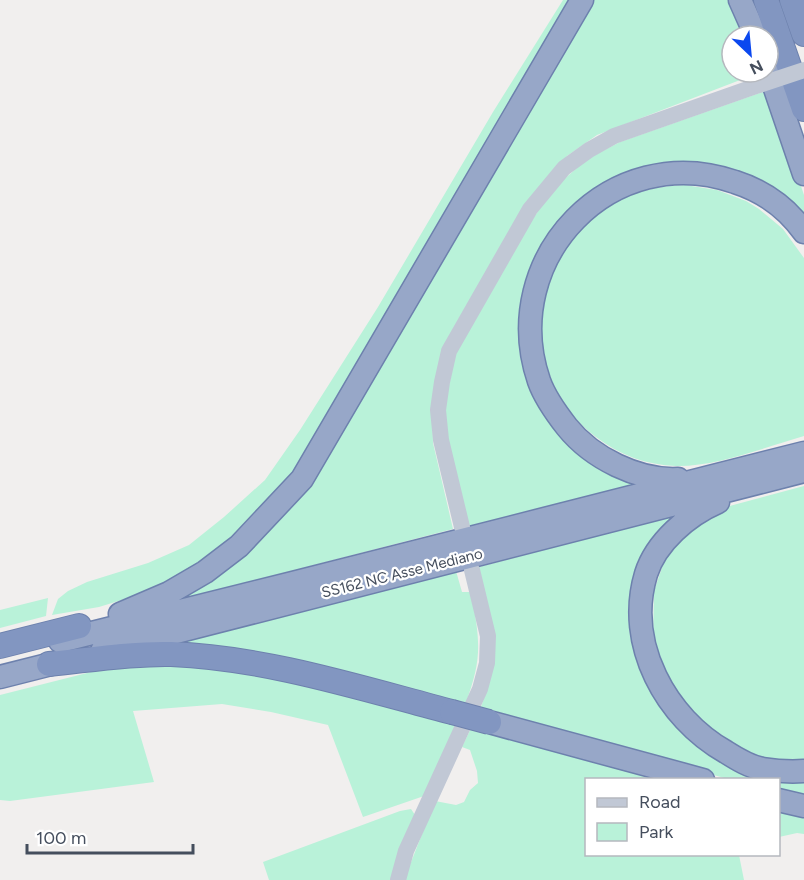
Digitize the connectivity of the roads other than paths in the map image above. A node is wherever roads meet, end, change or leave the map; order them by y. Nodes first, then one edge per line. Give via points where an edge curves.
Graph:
1 (582, 0) edge
2 (740, 0) edge
3 (766, 0) edge
4 (792, 0) edge
5 (751, 24) edge
6 (804, 34) edge
7 (804, 70) edge
8 (780, 74) edge
9 (746, 84) edge
10 (767, 84) edge
11 (804, 109) edge
12 (804, 174) edge
13 (804, 232) edge
14 (804, 453) edge
15 (804, 471) edge
16 (704, 478) junction
17 (760, 482) junction
18 (462, 527) dead end
19 (472, 570) dead end
20 (84, 644) junction
21 (0, 646) edge
22 (0, 656) edge
23 (49, 664) joint
24 (0, 677) edge
25 (489, 722) joint
26 (804, 771) edge
27 (696, 778) edge
28 (780, 800) edge
29 (804, 806) edge
30 (398, 880) edge

1 - 20 highway via 303,479 239,546 205,572 134,610
2 - 5 highway
3 - 11 highway
4 - 6 highway
7 - 8 street, bridge
9 - 18 street via 614,136 589,150 564,168 530,209 449,351 442,382 438,410 441,440
10 - 12 highway
13 - 16 highway via 772,200 748,186 683,172 655,175 614,189 583,210 554,242 537,277 530,313 530,343 539,381 551,407 573,435 596,454 638,474 664,480
14 - 16 highway, SS162 NC Asse Mediano
15 - 17 highway, SS162 NC Asse Mediano
16 - 20 highway, SS162 NC Asse Mediano via 293,583
17 - 20 highway, SS162 NC Asse Mediano
17 - 26 highway via 699,510 665,540 646,573 641,603 643,634 650,665 667,698 708,742 761,769
19 - 30 street via 488,636 487,663 480,689 406,851
20 - 21 highway
20 - 22 highway, SS162 NC Asse Mediano
20 - 23 highway
20 - 25 highway, bridge via 279,668
23 - 24 highway
25 - 27 highway
28 - 29 highway

